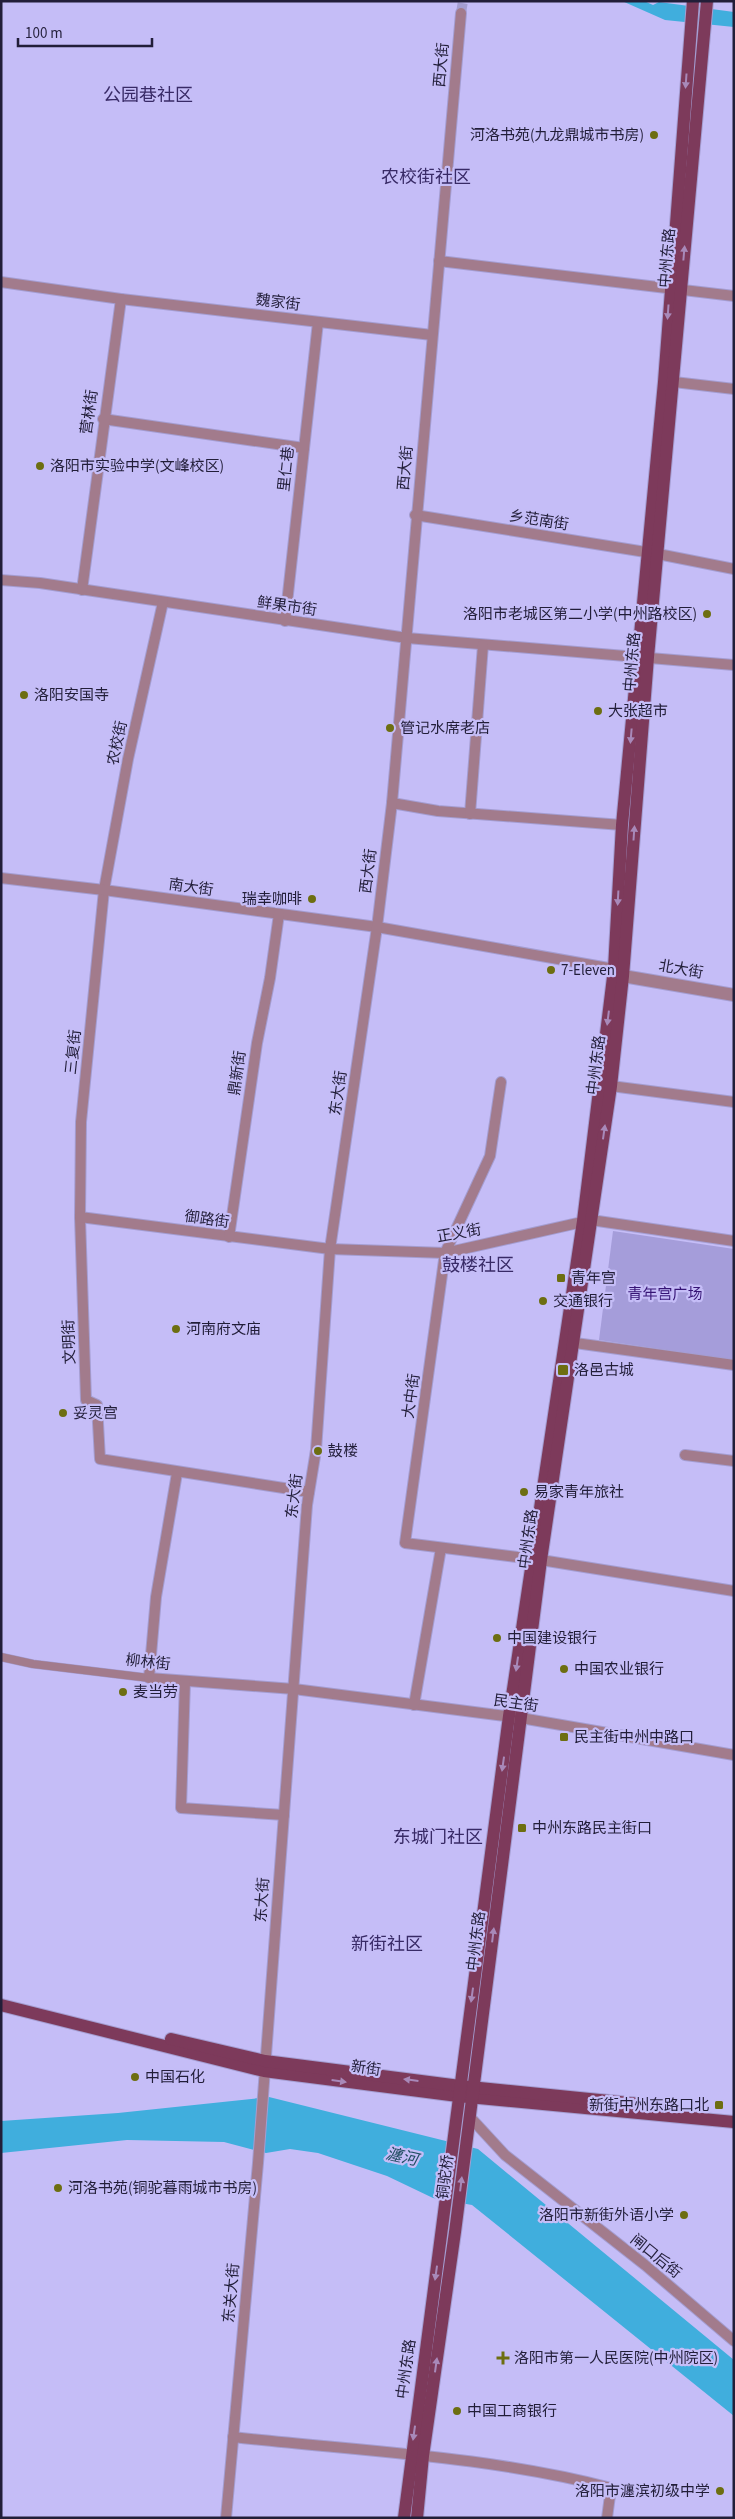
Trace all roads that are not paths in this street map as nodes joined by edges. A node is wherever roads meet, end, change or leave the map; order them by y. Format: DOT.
graph roads {
  1 [pos="693,1"];
  2 [pos="707,1"];
  3 [pos="462,13"];
  4 [pos="439,261"];
  5 [pos="1,282"];
  6 [pos="675,288"];
  7 [pos="734,296"];
  8 [pos="121,299"];
  9 [pos="318,322"];
  10 [pos="432,335"];
  11 [pos="674,382"];
  12 [pos="734,389"];
  13 [pos="103,419"];
  14 [pos="304,448"];
  15 [pos="416,515"];
  16 [pos="654,553"];
  17 [pos="734,570"];
  18 [pos="1,580"];
  19 [pos="82,590"];
  20 [pos="163,602"];
  21 [pos="285,621"];
  22 [pos="406,638"];
  23 [pos="483,645"];
  24 [pos="643,657"];
  25 [pos="734,665"];
  26 [pos="392,803"];
  27 [pos="470,814"];
  28 [pos="622,825"];
  29 [pos="1,878"];
  30 [pos="104,890"];
  31 [pos="279,914"];
  32 [pos="377,926"];
  33 [pos="620,971"];
  34 [pos="734,988"];
  35 [pos="734,995"];
  36 [pos="501,1082"];
  37 [pos="611,1086"];
  38 [pos="734,1102"];
  39 [pos="80,1217"];
  40 [pos="587,1220"];
  41 [pos="229,1238"];
  42 [pos="734,1241"];
  43 [pos="330,1249"];
  44 [pos="444,1257"];
  45 [pos="569,1343"];
  46 [pos="734,1365"];
  47 [pos="685,1455"];
  48 [pos="734,1461"];
  49 [pos="177,1472"];
  50 [pos="310,1492"];
  51 [pos="441,1548"];
  52 [pos="537,1560"];
  53 [pos="734,1591"];
  54 [pos="1,1657"];
  55 [pos="149,1678"];
  56 [pos="185,1681"];
  57 [pos="294,1689"];
  58 [pos="414,1705"];
  59 [pos="515,1717"];
  60 [pos="734,1755"];
  61 [pos="284,1815"];
  62 [pos="1,1998"];
  63 [pos="1,2005"];
  64 [pos="264,2066"];
  65 [pos="466,2092"];
  66 [pos="734,2114"];
  67 [pos="734,2122"];
  68 [pos="464,2123"];
  69 [pos="443,2224"];
  70 [pos="455,2232"];
  71 [pos="734,2341"];
  72 [pos="233,2437"];
  73 [pos="417,2456"];
  74 [pos="226,2518"];
  75 [pos="404,2518"];
  76 [pos="417,2518"];
  77 [pos="607,2518"];
  1 -- 6 [label="main road, 中州东路, one-way"];
  6 -- 2 [label="main road, 中州东路, one-way"];
  3 -- 4 [label="street, 西大街"];
  4 -- 6 [label="street"];
  4 -- 10 [label="street, 西大街"];
  5 -- 8 [label="street, 魏家街"];
  6 -- 7 [label="street"];
  6 -- 11 [label="main road, 中州东路"];
  6 -- 16 [label="main road, 中州东路, one-way"];
  8 -- 9 [label="street, 魏家街"];
  8 -- 13 [label="street, 营林街"];
  9 -- 10 [label="street, 魏家街"];
  9 -- 14 [label="street, 里仁巷"];
  10 -- 15 [label="street, 西大街"];
  11 -- 12 [label="street"];
  11 -- 16 [label="main road, 中州东路"];
  13 -- 14 [label="street"];
  13 -- 19 [label="street, 营林街"];
  14 -- 21 [label="street, 里仁巷"];
  15 -- 16 [label="street, 乡范南街"];
  15 -- 22 [label="street, 西大街"];
  16 -- 17 [label="street, 乡范南街"];
  16 -- 24 [label="main road, 中州东路"];
  18 -- 19 [label="street, 鲜果市街"];
  19 -- 20 [label="street, 鲜果市街"];
  20 -- 21 [label="street, 鲜果市街"];
  20 -- 30 [label="street, 农校街"];
  21 -- 22 [label="street, 鲜果市街"];
  22 -- 23 [label="street, 鲜果市街"];
  22 -- 26 [label="street, 西大街"];
  23 -- 24 [label="street, 鲜果市街"];
  23 -- 27 [label="street"];
  24 -- 25 [label="street, 鲜果市街"];
  24 -- 28 [label="main road, 中州东路, one-way"];
  33 -- 24 [label="main road, 中州东路, one-way"];
  26 -- 27 [label="street"];
  26 -- 32 [label="street, 西大街"];
  27 -- 28 [label="street"];
  28 -- 33 [label="main road, 中州东路, one-way"];
  29 -- 30 [label="street, 南大街"];
  30 -- 31 [label="street, 南大街"];
  30 -- 39 [label="street, 三复街"];
  31 -- 32 [label="street, 南大街"];
  31 -- 41 [label="street, 鼎新街"];
  32 -- 33 [label="street, 南大街"];
  32 -- 43 [label="street, 东大街"];
  33 -- 34 [label="street, 北大街"];
  33 -- 35 [label="street, 北大街"];
  33 -- 37 [label="main road, 中州东路"];
  33 -- 40 [label="main road, 中州东路, one-way"];
  36 -- 44 [label="street, 大中街"];
  37 -- 38 [label="street"];
  40 -- 37 [label="main road, 中州东路, one-way"];
  39 -- 41 [label="street, 御路街"];
  39 -- 49 [label="street, 文明街"];
  40 -- 42 [label="street"];
  40 -- 44 [label="street, 正义街"];
  40 -- 45 [label="main road, 中州东路"];
  41 -- 43 [label="street, 御路街"];
  43 -- 44 [label="street, 正义街"];
  43 -- 50 [label="street, 东大街"];
  44 -- 51 [label="street, 大中街"];
  45 -- 46 [label="street"];
  45 -- 52 [label="main road, 中州东路"];
  47 -- 48 [label="street"];
  49 -- 50 [label="street"];
  49 -- 55 [label="street"];
  50 -- 57 [label="street, 东大街"];
  51 -- 52 [label="street"];
  51 -- 58 [label="street"];
  52 -- 53 [label="street"];
  52 -- 59 [label="main road, 中州东路"];
  54 -- 55 [label="street, 柳林街"];
  55 -- 56 [label="street, 柳林街"];
  56 -- 57 [label="street, 柳林街"];
  56 -- 61 [label="street"];
  57 -- 58 [label="street, 民主街"];
  57 -- 61 [label="street, 东大街"];
  58 -- 59 [label="street, 民主街"];
  59 -- 60 [label="street, 民主街"];
  59 -- 65 [label="main road, 中州东路"];
  61 -- 64 [label="street, 东大街"];
  62 -- 64 [label="main road"];
  63 -- 64 [label="main road, 新街"];
  64 -- 65 [label="main road, 新街"];
  64 -- 72 [label="street, 东关大街"];
  65 -- 66 [label="main road, 新街"];
  65 -- 67 [label="main road, 新街"];
  65 -- 68 [label="main road, 中州东路"];
  68 -- 69 [label="main road, 铜驼桥"];
  70 -- 68 [label="main road, 铜驼桥, one-way"];
  68 -- 71 [label="street, 闸口后街"];
  69 -- 73 [label="main road, 中州东路, one-way"];
  73 -- 70 [label="main road, 中州东路, one-way"];
  72 -- 73 [label="street"];
  72 -- 74 [label="street, 东关大街"];
  73 -- 75 [label="main road, 中州东路"];
  73 -- 76 [label="main road, 中州东路"];
  73 -- 77 [label="street"];
}
